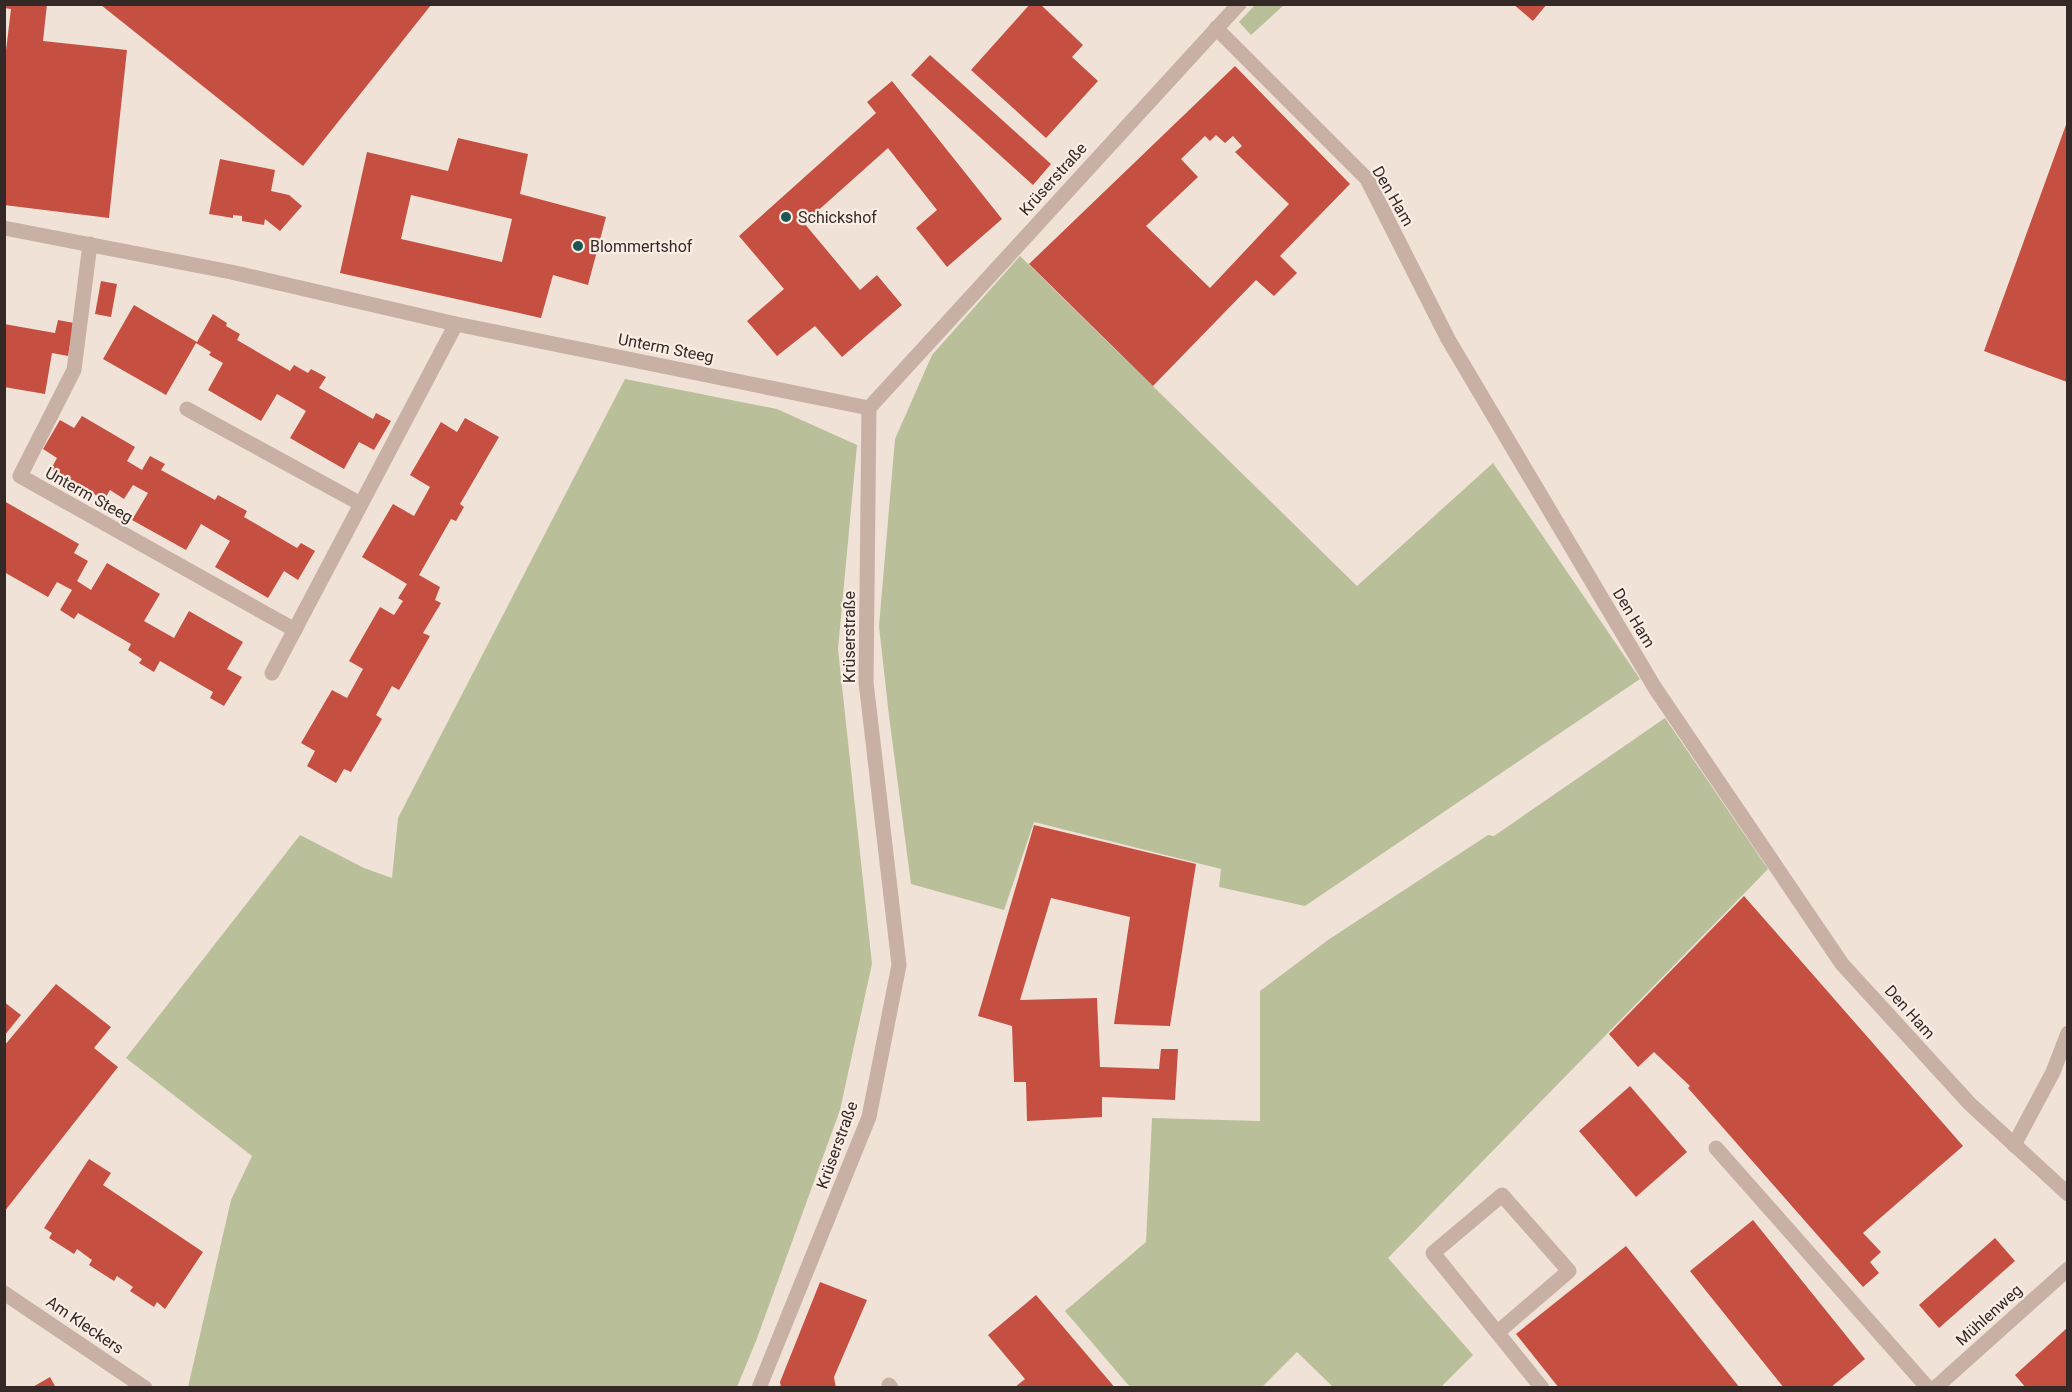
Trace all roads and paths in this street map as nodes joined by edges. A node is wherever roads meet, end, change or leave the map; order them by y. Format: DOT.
graph roads {
  1 [pos="1239,4"];
  2 [pos="1216,28"];
  3 [pos="4,228"];
  4 [pos="90,243"];
  5 [pos="456,324"];
  6 [pos="869,408"];
  7 [pos="187,409"];
  8 [pos="361,504"];
  9 [pos="295,630"];
  10 [pos="272,674"];
  11 [pos="2067,1033"];
  12 [pos="2014,1145"];
  13 [pos="1716,1148"];
  14 [pos="2067,1194"];
  15 [pos="2067,1269"];
  16 [pos="4,1293"];
  17 [pos="1498,1332"];
  18 [pos="145,1388"];
  19 [pos="759,1388"];
  20 [pos="1542,1388"];
  21 [pos="1928,1388"];
  22 [pos="1935,1388"];
  1 -- 2 [label="street, Krüserstraße"];
  2 -- 6 [label="street, Krüserstraße"];
  2 -- 12 [label="street, Den Ham"];
  3 -- 4 [label="street, Unterm Steeg"];
  4 -- 5 [label="street, Unterm Steeg"];
  4 -- 9 [label="street, Unterm Steeg"];
  5 -- 6 [label="street, Unterm Steeg"];
  5 -- 8 [label="street"];
  6 -- 19 [label="street, Krüserstraße"];
  7 -- 8 [label="street"];
  8 -- 9 [label="street"];
  9 -- 10 [label="street"];
  11 -- 12 [label="street"];
  12 -- 14 [label="street, Den Ham"];
  13 -- 21 [label="street"];
  15 -- 22 [label="street, Mühlenweg"];
  16 -- 18 [label="street, Am Kleckers"];
  17 -- 17 [label="street"];
  17 -- 20 [label="street"];
}
